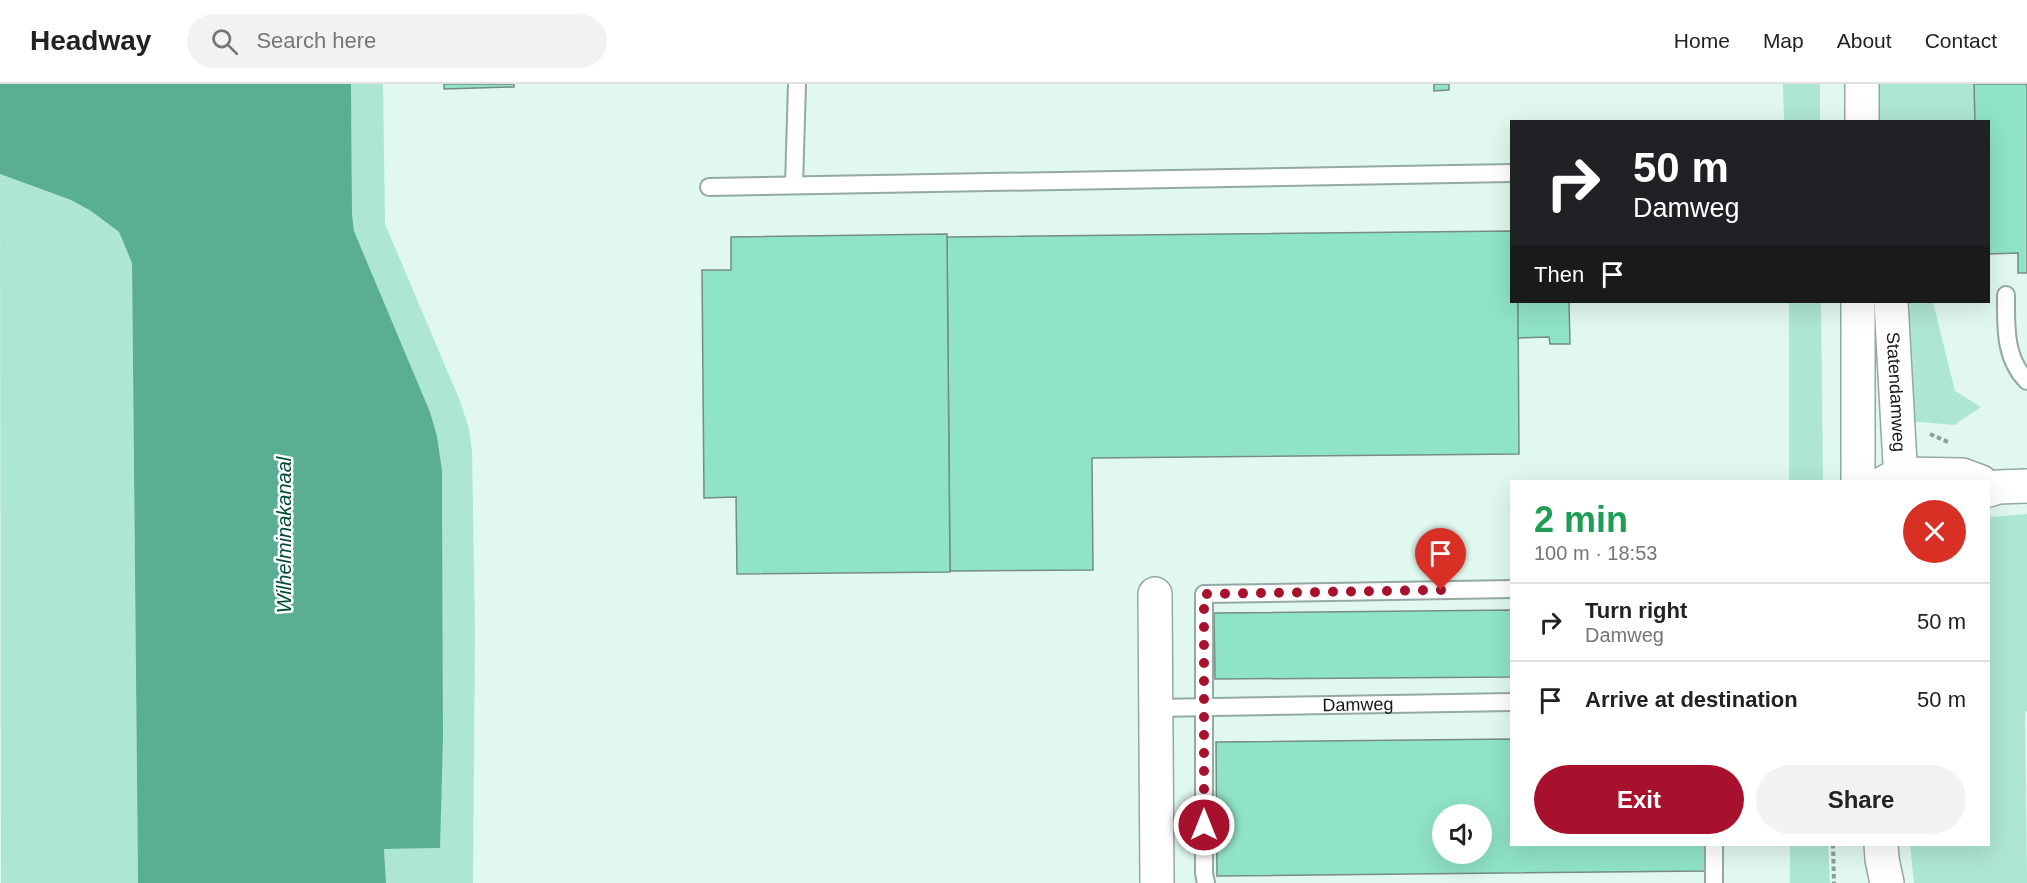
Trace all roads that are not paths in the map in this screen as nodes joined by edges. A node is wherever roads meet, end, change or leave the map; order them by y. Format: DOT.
graph roads {
  1 [pos="797,84"];
  2 [pos="1862,84"];
  3 [pos="1862,120"];
  4 [pos="1510,173"];
  5 [pos="794,185"];
  6 [pos="709,187"];
  7 [pos="2006,295"];
  8 [pos="1858,303"];
  9 [pos="1891,303"];
  10 [pos="2027,381"];
  11 [pos="1896,479"];
  12 [pos="1858,480"];
  13 [pos="1978,480"];
  14 [pos="1510,589"];
  15 [pos="1155,594"];
  16 [pos="1510,702"];
  17 [pos="1204,707"];
  18 [pos="1156,708"];
  19 [pos="1714,846"];
  20 [pos="1157,883"];
  21 [pos="1206,883"];
  22 [pos="1714,883"];
  1 -- 5 [label="lane"];
  2 -- 3 [label="main road"];
  4 -- 5 [label="lane"];
  5 -- 6 [label="lane"];
  7 -- 10 [label="lane"];
  8 -- 12 [label="main road, Statendamweg"];
  9 -- 11 [label="main road, Statendamweg"];
  11 -- 13 [label="main road"];
  14 -- 17 [label="lane"];
  15 -- 18 [label="main road"];
  16 -- 17 [label="lane, Damweg"];
  17 -- 18 [label="lane, Damweg"];
  17 -- 21 [label="lane"];
  18 -- 20 [label="main road"];
  19 -- 22 [label="lane"];
}
